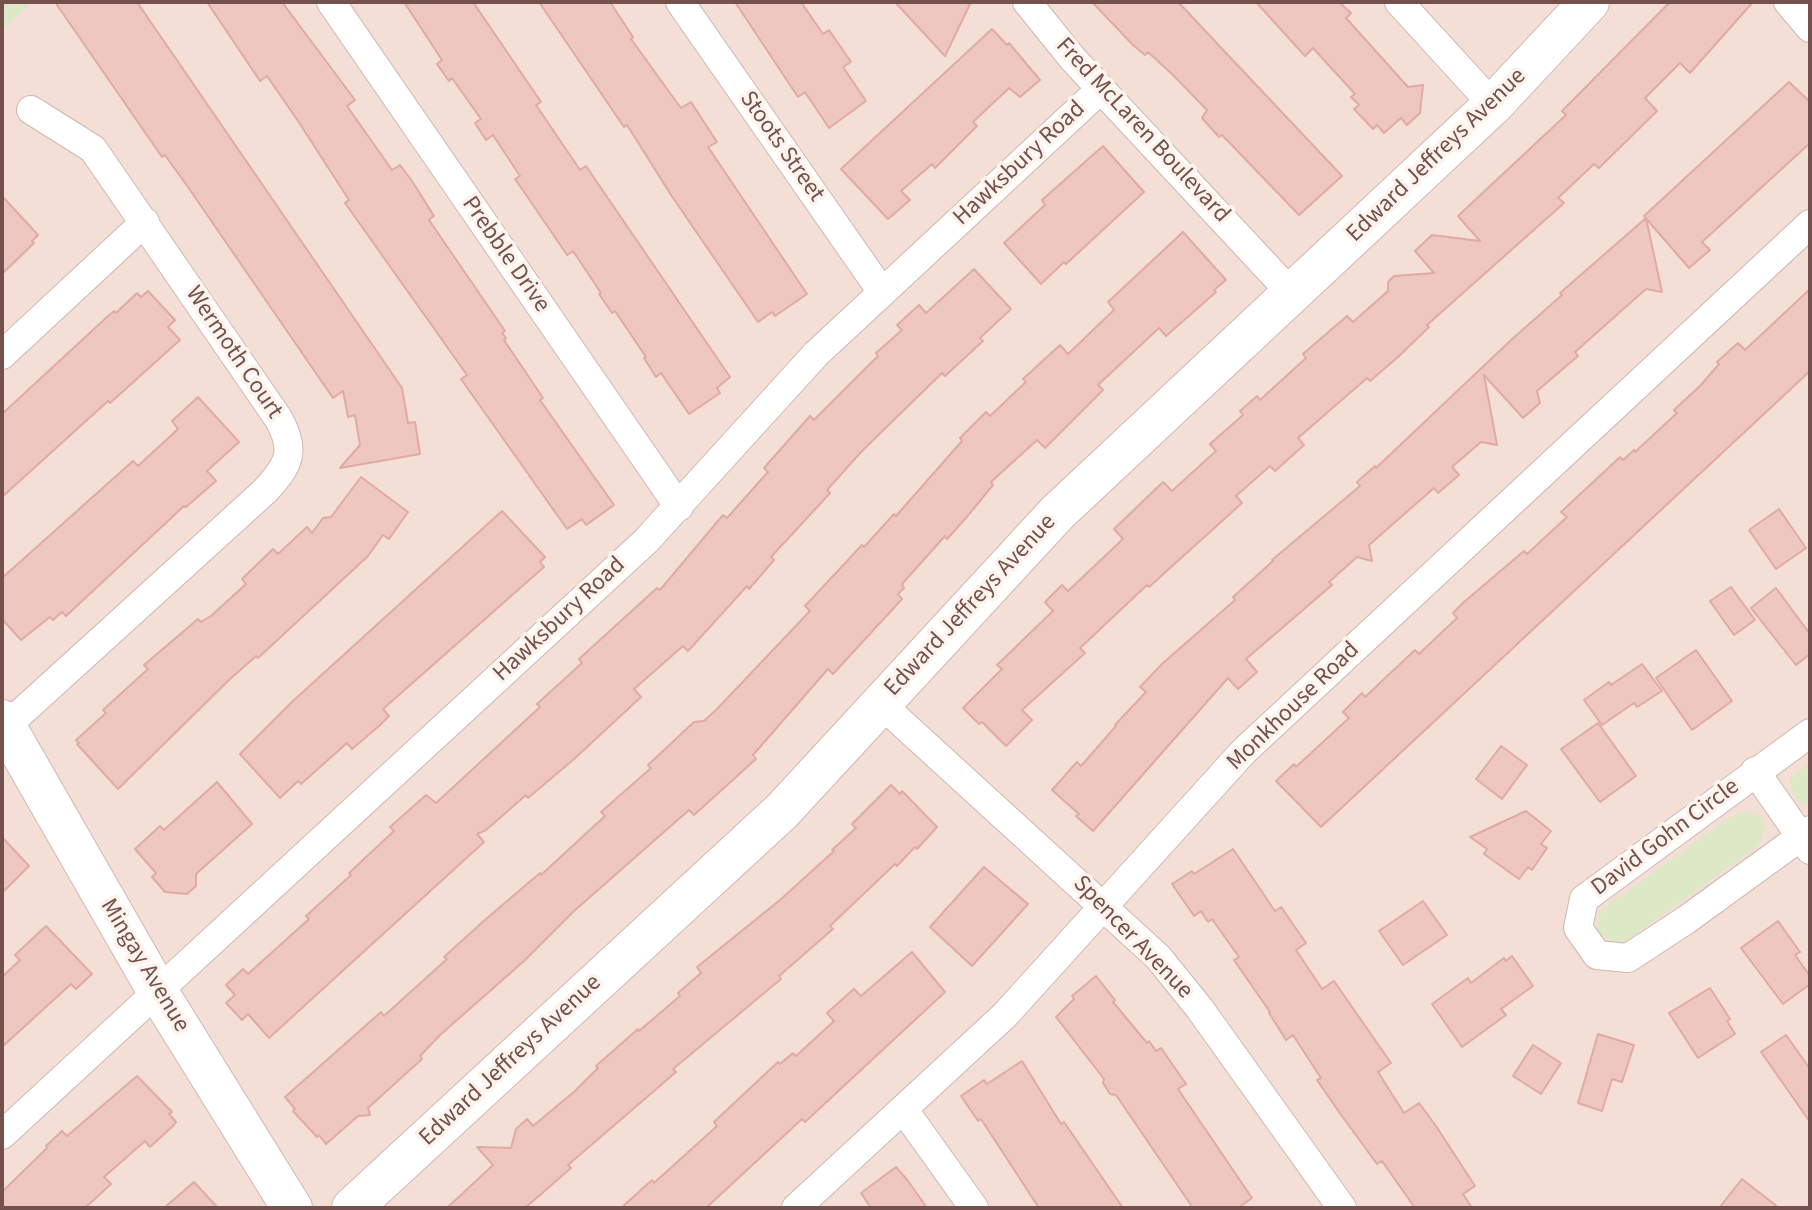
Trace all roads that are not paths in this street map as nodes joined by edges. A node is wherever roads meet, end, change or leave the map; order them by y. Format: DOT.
graph roads {
  1 [pos="331,2"];
  2 [pos="680,2"];
  3 [pos="1027,2"];
  4 [pos="1399,2"];
  5 [pos="1589,2"];
  6 [pos="1788,2"];
  7 [pos="1810,28"];
  8 [pos="1101,89"];
  9 [pos="1493,105"];
  10 [pos="31,110"];
  11 [pos="145,222"];
  12 [pos="1810,224"];
  13 [pos="882,292"];
  14 [pos="1292,294"];
  15 [pos="2,355"];
  16 [pos="679,507"];
  17 [pos="881,704"];
  18 [pos="3,725"];
  19 [pos="1810,733"];
  20 [pos="1755,771"];
  21 [pos="1807,839"];
  22 [pos="1104,905"];
  23 [pos="158,992"];
  24 [pos="904,1110"];
  25 [pos="2,1135"];
  26 [pos="292,1208"];
  27 [pos="352,1208"];
  28 [pos="796,1208"];
  29 [pos="974,1208"];
  30 [pos="1342,1208"];
  1 -- 16 [label="street, Prebble Drive"];
  2 -- 13 [label="street, Stoots Street"];
  3 -- 8 [label="street, Fred McLaren Boulevard"];
  4 -- 9 [label="street"];
  5 -- 9 [label="street, Edward Jeffreys Avenue"];
  6 -- 7 [label="street"];
  8 -- 13 [label="street, Hawksbury Road"];
  8 -- 14 [label="street, Fred McLaren Boulevard"];
  9 -- 14 [label="street, Edward Jeffreys Avenue"];
  10 -- 11 [label="street, Wermoth Court"];
  11 -- 15 [label="street"];
  11 -- 18 [label="street, Wermoth Court"];
  12 -- 22 [label="street, Monkhouse Road"];
  13 -- 16 [label="street, Hawksbury Road"];
  14 -- 17 [label="street, Edward Jeffreys Avenue"];
  16 -- 23 [label="street, Hawksbury Road"];
  17 -- 22 [label="street, Spencer Avenue"];
  17 -- 27 [label="street, Edward Jeffreys Avenue"];
  18 -- 23 [label="street, Mingay Avenue"];
  19 -- 20 [label="street, David Gohn Circle"];
  20 -- 21 [label="street"];
  20 -- 21 [label="street, David Gohn Circle"];
  22 -- 24 [label="street, Monkhouse Road"];
  22 -- 30 [label="street, Spencer Avenue"];
  23 -- 25 [label="street, Hawksbury Road"];
  23 -- 26 [label="street, Mingay Avenue"];
  24 -- 28 [label="street, Monkhouse Road"];
  24 -- 29 [label="street"];
}
